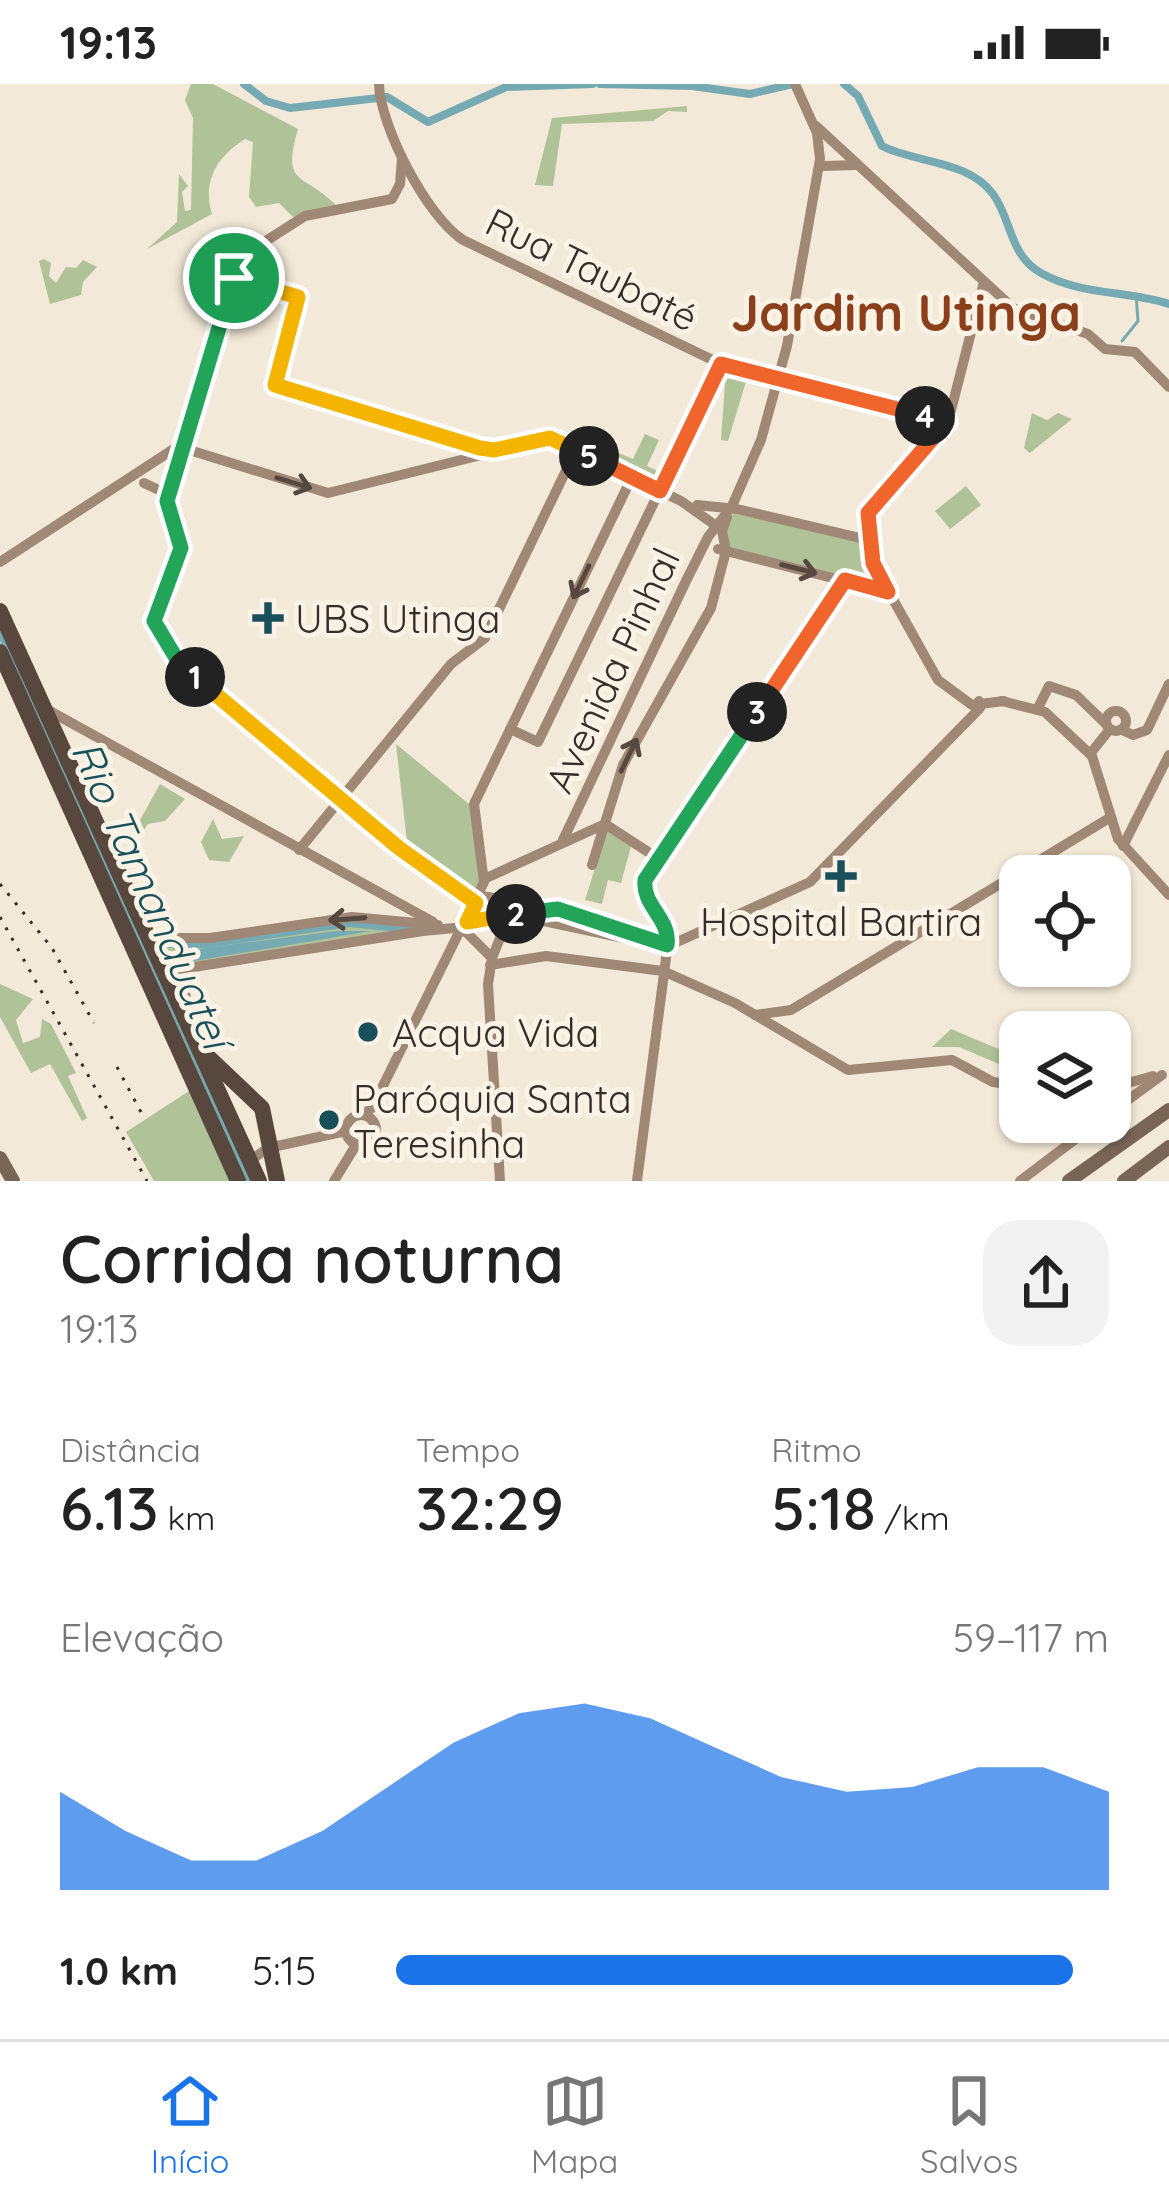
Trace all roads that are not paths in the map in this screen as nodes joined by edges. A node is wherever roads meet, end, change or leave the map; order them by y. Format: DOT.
graph roads {
  1 [pos="796,87"];
  2 [pos="380,92"];
  3 [pos="820,136"];
  4 [pos="404,162"];
  5 [pos="831,164"];
  6 [pos="234,278"];
  7 [pos="983,282"];
  8 [pos="721,364"];
  9 [pos="780,382"];
  10 [pos="1169,387"];
  11 [pos="947,422"];
  12 [pos="486,449"];
  13 [pos="179,450"];
  14 [pos="576,450"];
  15 [pos="632,477"];
  16 [pos="142,478"];
  17 [pos="165,487"];
  18 [pos="660,491"];
  19 [pos="733,509"];
  20 [pos="716,532"];
  21 [pos="869,540"];
  22 [pos="0,566"];
  23 [pos="845,580"];
  24 [pos="884,588"];
  25 [pos="0,610"];
  26 [pos="0,652"];
  27 [pos="1168,691"];
  28 [pos="980,704"];
  29 [pos="1037,708"];
  30 [pos="47,712"];
  31 [pos="510,728"];
  32 [pos="1113,728"];
  33 [pos="1090,754"];
  34 [pos="1169,754"];
  35 [pos="341,798"];
  36 [pos="1112,818"];
  37 [pos="604,824"];
  38 [pos="572,834"];
  39 [pos="1123,846"];
  40 [pos="300,848"];
  41 [pos="659,859"];
  42 [pos="592,865"];
  43 [pos="484,878"];
  44 [pos="1169,895"];
  45 [pos="474,897"];
  46 [pos="515,901"];
  47 [pos="560,914"];
  48 [pos="511,919"];
  49 [pos="422,924"];
  50 [pos="466,926"];
  51 [pos="141,941"];
  52 [pos="668,946"];
  53 [pos="491,962"];
  54 [pos="663,970"];
  55 [pos="160,972"];
  56 [pos="436,984"];
  57 [pos="422,990"];
  58 [pos="437,999"];
  59 [pos="754,1015"];
  60 [pos="191,1048"];
  61 [pos="1166,1074"];
  62 [pos="1147,1081"];
  63 [pos="999,1083"];
  64 [pos="1131,1084"];
  65 [pos="1131,1095"];
  66 [pos="1169,1110"];
  67 [pos="368,1114"];
  68 [pos="351,1142"];
  69 [pos="1070,1143"];
  70 [pos="1169,1147"];
  71 [pos="0,1158"];
  72 [pos="251,1162"];
  73 [pos="13,1181"];
  74 [pos="260,1181"];
  75 [pos="334,1181"];
  76 [pos="500,1181"];
  77 [pos="637,1181"];
  78 [pos="1020,1181"];
  79 [pos="1070,1181"];
  80 [pos="1124,1181"];
  1 -- 3 [label="main road"];
  2 -- 4 [label="main road, Rua Taubaté"];
  3 -- 5 [label="main road"];
  3 -- 5 [label="main road"];
  4 -- 6 [label="main road"];
  4 -- 8 [label="main road, Rua Taubaté"];
  5 -- 7 [label="main road"];
  5 -- 9 [label="main road"];
  6 -- 12 [label="main road"];
  6 -- 13 [label="main road"];
  7 -- 10 [label="main road"];
  7 -- 11 [label="main road"];
  8 -- 9 [label="main road, Rua Taubaté"];
  8 -- 18 [label="main road"];
  9 -- 11 [label="main road, Rua Taubaté"];
  9 -- 19 [label="main road"];
  11 -- 21 [label="main road"];
  13 -- 12 [label="main road, one-way"];
  12 -- 14 [label="main road"];
  13 -- 16 [label="main road"];
  13 -- 17 [label="main road"];
  14 -- 15 [label="main road"];
  14 -- 35 [label="main road"];
  15 -- 18 [label="main road"];
  15 -- 31 [label="main road, one-way"];
  16 -- 17 [label="main road"];
  16 -- 22 [label="main road"];
  17 -- 35 [label="main road"];
  18 -- 20 [label="main road"];
  18 -- 31 [label="main road"];
  19 -- 20 [label="main road"];
  19 -- 21 [label="main road"];
  20 -- 23 [label="main road, one-way"];
  37 -- 20 [label="main road, one-way"];
  20 -- 38 [label="main road, Avenida Pinhal"];
  21 -- 24 [label="main road"];
  23 -- 24 [label="main road"];
  23 -- 41 [label="main road"];
  24 -- 28 [label="main road"];
  25 -- 30 [label="highway"];
  26 -- 51 [label="highway"];
  27 -- 32 [label="main road"];
  28 -- 29 [label="main road"];
  28 -- 52 [label="main road"];
  29 -- 32 [label="main road"];
  29 -- 33 [label="main road"];
  30 -- 40 [label="main road"];
  30 -- 51 [label="highway"];
  31 -- 43 [label="main road"];
  32 -- 33 [label="main road"];
  33 -- 36 [label="main road"];
  34 -- 39 [label="main road"];
  35 -- 40 [label="main road"];
  35 -- 45 [label="main road"];
  36 -- 39 [label="main road"];
  36 -- 59 [label="main road"];
  37 -- 38 [label="main road"];
  37 -- 41 [label="main road"];
  37 -- 42 [label="main road"];
  38 -- 43 [label="main road, Avenida Pinhal"];
  39 -- 44 [label="main road"];
  40 -- 49 [label="main road"];
  41 -- 52 [label="main road"];
  43 -- 45 [label="main road"];
  45 -- 46 [label="main road"];
  45 -- 50 [label="main road"];
  46 -- 47 [label="main road"];
  46 -- 48 [label="main road"];
  47 -- 48 [label="main road"];
  47 -- 52 [label="main road"];
  48 -- 50 [label="main road"];
  48 -- 53 [label="main road"];
  49 -- 50 [label="main road"];
  49 -- 51 [label="main road, one-way"];
  49 -- 55 [label="main road"];
  50 -- 53 [label="main road"];
  50 -- 56 [label="main road"];
  51 -- 55 [label="highway"];
  52 -- 54 [label="main road"];
  53 -- 54 [label="main road"];
  53 -- 76 [label="main road"];
  54 -- 59 [label="main road"];
  54 -- 77 [label="main road"];
  55 -- 60 [label="highway"];
  56 -- 57 [label="main road"];
  56 -- 58 [label="main road"];
  56 -- 67 [label="main road"];
  59 -- 63 [label="main road"];
  60 -- 72 [label="highway"];
  60 -- 72 [label="highway"];
  60 -- 74 [label="highway"];
  61 -- 62 [label="main road"];
  62 -- 64 [label="main road"];
  62 -- 65 [label="main road"];
  66 -- 79 [label="main road"];
  67 -- 68 [label="main road"];
  67 -- 68 [label="main road"];
  68 -- 72 [label="main road"];
  68 -- 75 [label="main road"];
  69 -- 78 [label="main road"];
  70 -- 80 [label="main road"];
  71 -- 73 [label="main road"];
}
